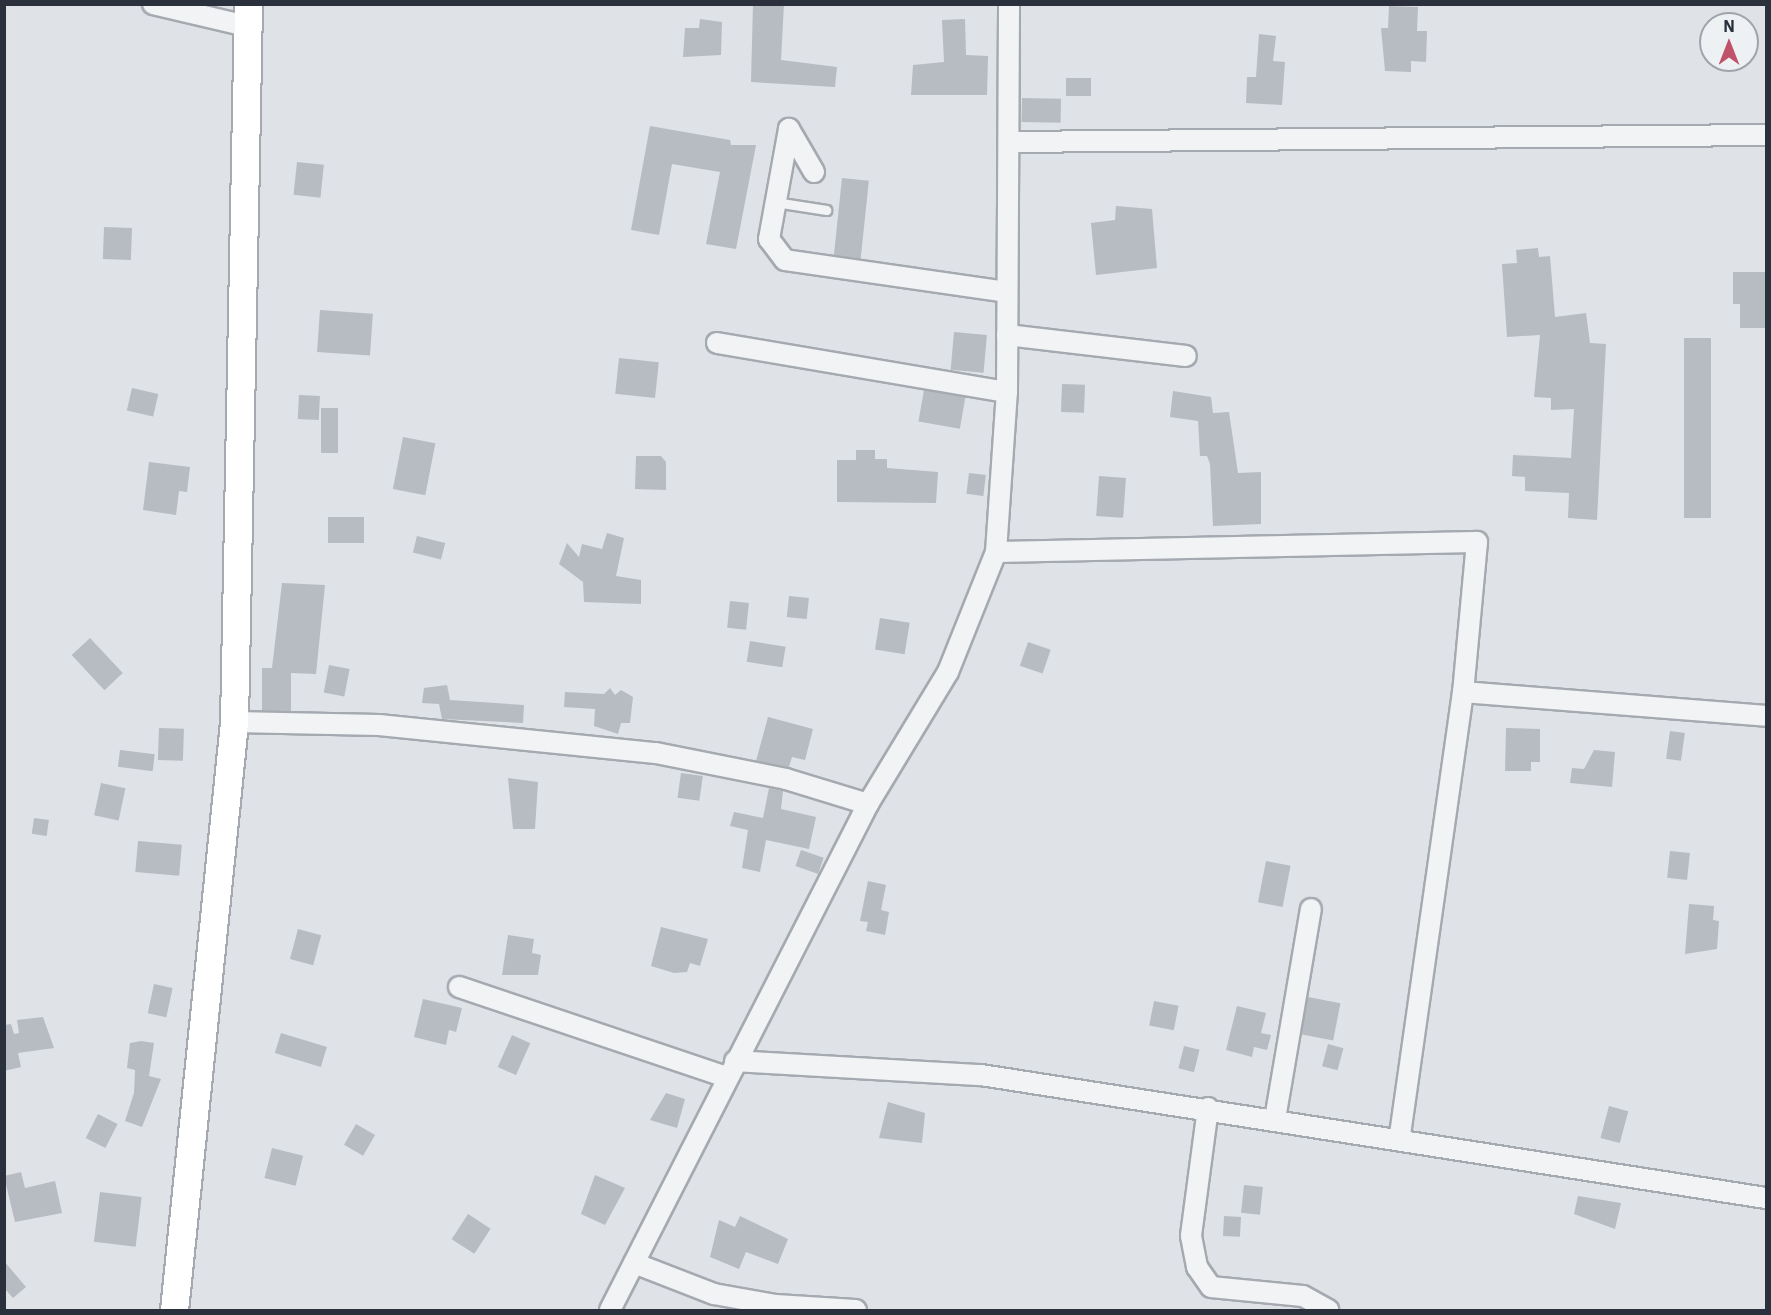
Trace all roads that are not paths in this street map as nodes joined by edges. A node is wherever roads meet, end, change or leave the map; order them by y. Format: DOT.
graph roads {
  1 [pos="153,4"];
  2 [pos="1009,4"];
  3 [pos="247,15"];
  4 [pos="1767,135"];
  5 [pos="1010,142"];
  6 [pos="814,172"];
  7 [pos="775,201"];
  8 [pos="826,210"];
  9 [pos="1007,292"];
  10 [pos="1007,335"];
  11 [pos="717,343"];
  12 [pos="1186,356"];
  13 [pos="1007,392"];
  14 [pos="996,552"];
  15 [pos="1463,692"];
  16 [pos="1767,716"];
  17 [pos="234,722"];
  18 [pos="868,804"];
  19 [pos="1311,909"];
  20 [pos="459,987"];
  21 [pos="731,1069"];
  22 [pos="1208,1108"];
  23 [pos="1275,1119"];
  24 [pos="1399,1139"];
  25 [pos="1767,1198"];
  26 [pos="634,1263"];
  27 [pos="174,1311"];
  28 [pos="610,1311"];
  29 [pos="856,1311"];
  30 [pos="1328,1311"];
  1 -- 3 [label="street"];
  2 -- 5 [label="street"];
  3 -- 17 [label="street"];
  4 -- 5 [label="street"];
  5 -- 9 [label="street"];
  6 -- 7 [label="street"];
  7 -- 8 [label="lane"];
  7 -- 9 [label="street"];
  9 -- 10 [label="street"];
  10 -- 12 [label="street"];
  10 -- 13 [label="street"];
  11 -- 13 [label="street"];
  13 -- 14 [label="street"];
  14 -- 15 [label="street"];
  14 -- 18 [label="street"];
  15 -- 16 [label="street"];
  15 -- 24 [label="street"];
  17 -- 18 [label="street"];
  17 -- 27 [label="street"];
  18 -- 21 [label="street"];
  19 -- 23 [label="street"];
  20 -- 21 [label="street"];
  21 -- 22 [label="street"];
  21 -- 26 [label="street"];
  22 -- 23 [label="street"];
  22 -- 30 [label="street"];
  23 -- 24 [label="street"];
  24 -- 25 [label="street"];
  26 -- 28 [label="street"];
  26 -- 29 [label="street"];
}
